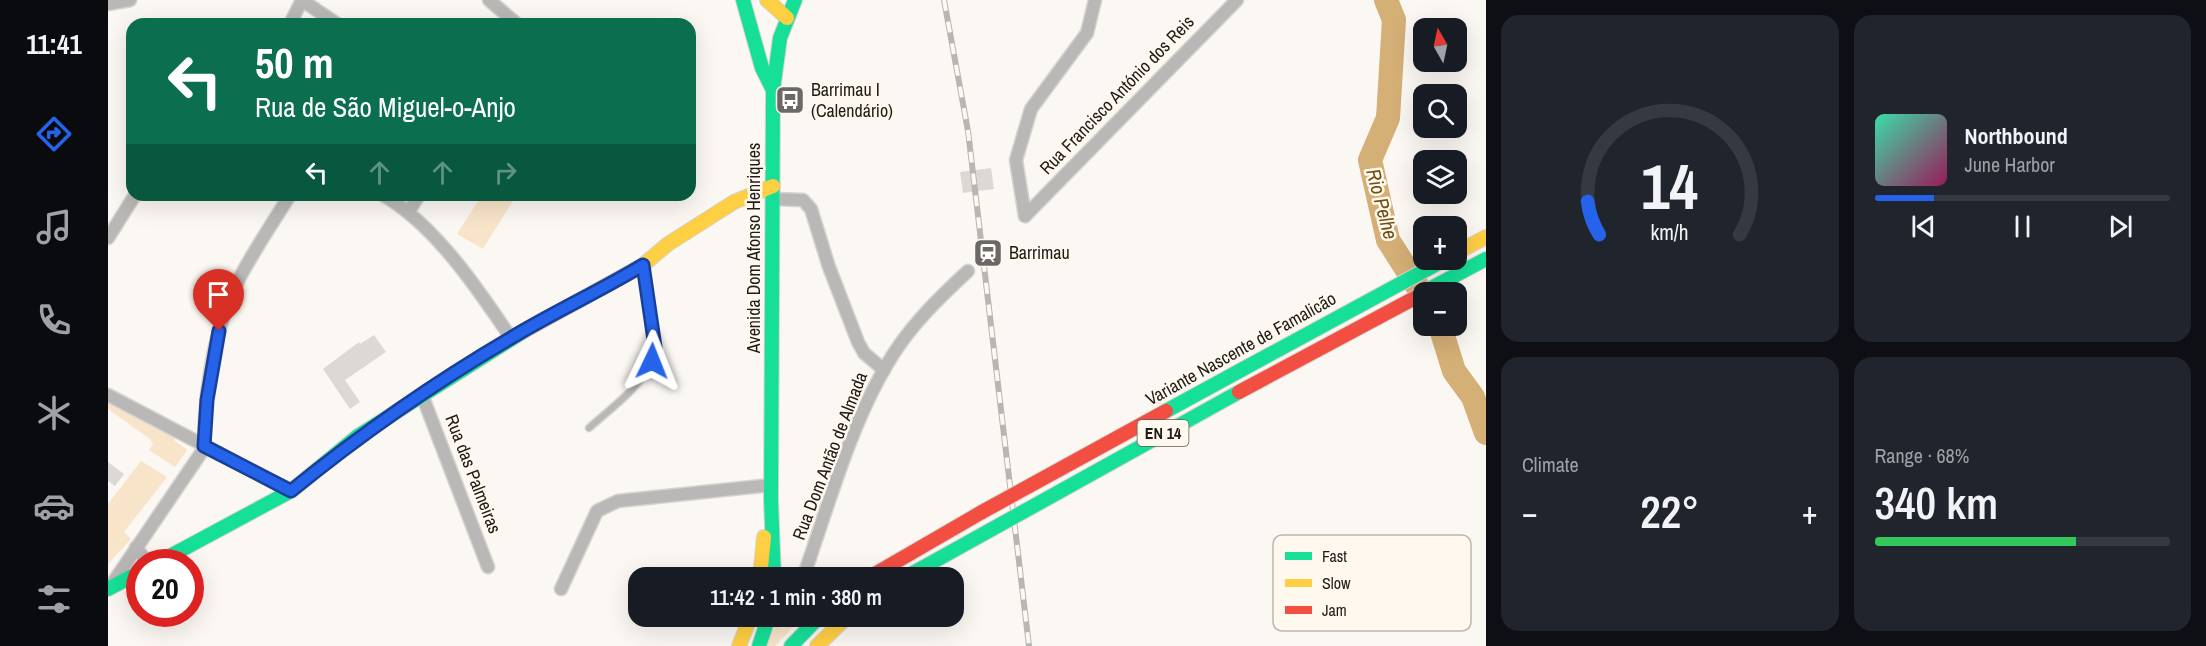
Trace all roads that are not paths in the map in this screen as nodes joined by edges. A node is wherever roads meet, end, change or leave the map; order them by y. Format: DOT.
graph roads {
  1 [pos="130,0"];
  2 [pos="302,0"];
  3 [pos="489,0"];
  4 [pos="743,0"];
  5 [pos="767,0"];
  6 [pos="795,0"];
  7 [pos="1095,0"];
  8 [pos="1237,0"];
  9 [pos="108,4"];
  10 [pos="293,18"];
  11 [pos="328,18"];
  12 [pos="510,18"];
  13 [pos="787,18"];
  14 [pos="748,19"];
  15 [pos="780,38"];
  16 [pos="773,90"];
  17 [pos="773,192"];
  18 [pos="131,201"];
  19 [pos="286,201"];
  20 [pos="393,201"];
  21 [pos="415,201"];
  22 [pos="409,211"];
  23 [pos="1486,237"];
  24 [pos="108,238"];
  25 [pos="1467,247"];
  26 [pos="1486,259"];
  27 [pos="643,265"];
  28 [pos="968,270"];
  29 [pos="1426,270"];
  30 [pos="1444,282"];
  31 [pos="1413,299"];
  32 [pos="511,338"];
  33 [pos="884,370"];
  34 [pos="108,395"];
  35 [pos="422,395"];
  36 [pos="589,428"];
  37 [pos="204,446"];
  38 [pos="263,478"];
  39 [pos="771,485"];
  40 [pos="291,491"];
  41 [pos="771,500"];
  42 [pos="262,508"];
  43 [pos="136,547"];
  44 [pos="183,549"];
  45 [pos="488,567"];
  46 [pos="762,567"];
  47 [pos="774,567"];
  48 [pos="807,567"];
  49 [pos="885,567"];
  50 [pos="923,567"];
  51 [pos="126,580"];
  52 [pos="109,589"];
  53 [pos="561,589"];
  54 [pos="747,627"];
  55 [pos="765,627"];
  56 [pos="809,627"];
  57 [pos="837,627"];
  58 [pos="739,646"];
  59 [pos="759,646"];
  60 [pos="791,646"];
  61 [pos="818,646"];
  1 -- 9 [label="street"];
  2 -- 10 [label="street"];
  2 -- 11 [label="street"];
  3 -- 12 [label="street"];
  4 -- 14 [label="main road"];
  5 -- 13 [label="main road"];
  6 -- 13 [label="main road, Avenida Dom Afonso Henriques"];
  7 -- 8 [label="street, Rua Francisco António dos Reis"];
  13 -- 15 [label="main road, Avenida Dom Afonso Henriques"];
  14 -- 15 [label="main road"];
  14 -- 16 [label="main road"];
  15 -- 16 [label="main road, Avenida Dom Afonso Henriques"];
  16 -- 17 [label="main road, Avenida Dom Afonso Henriques"];
  17 -- 27 [label="main road"];
  17 -- 33 [label="street"];
  17 -- 39 [label="main road, Avenida Dom Afonso Henriques"];
  18 -- 24 [label="street"];
  19 -- 37 [label="street"];
  20 -- 22 [label="street"];
  21 -- 22 [label="street"];
  22 -- 32 [label="street"];
  23 -- 25 [label="main road"];
  26 -- 30 [label="main road, Variante Nascente de Famalicão / EN 14"];
  27 -- 32 [label="main road"];
  27 -- 36 [label="lane"];
  28 -- 33 [label="street, Rua Dom Antão de Almada"];
  29 -- 49 [label="main road, Variante Nascente de Famalicão / EN 14, bridge"];
  31 -- 50 [label="main road, Variante Nascente de Famalicão / EN 14, bridge"];
  32 -- 35 [label="main road"];
  33 -- 48 [label="street, Rua Dom Antão de Almada"];
  34 -- 37 [label="street"];
  35 -- 40 [label="main road"];
  35 -- 45 [label="street, Rua das Palmeiras"];
  37 -- 38 [label="street"];
  37 -- 43 [label="street"];
  38 -- 40 [label="street"];
  38 -- 42 [label="street"];
  39 -- 41 [label="main road, Avenida Dom Afonso Henriques"];
  39 -- 53 [label="street"];
  40 -- 42 [label="main road"];
  41 -- 46 [label="main road, Avenida Dom Afonso Henriques"];
  41 -- 47 [label="main road, Avenida Dom Afonso Henriques"];
  42 -- 44 [label="main road"];
  43 -- 52 [label="street"];
  51 -- 52 [label="main road"];
  54 -- 58 [label="main road"];
  55 -- 59 [label="main road"];
  56 -- 60 [label="main road"];
  57 -- 61 [label="main road"];
}
